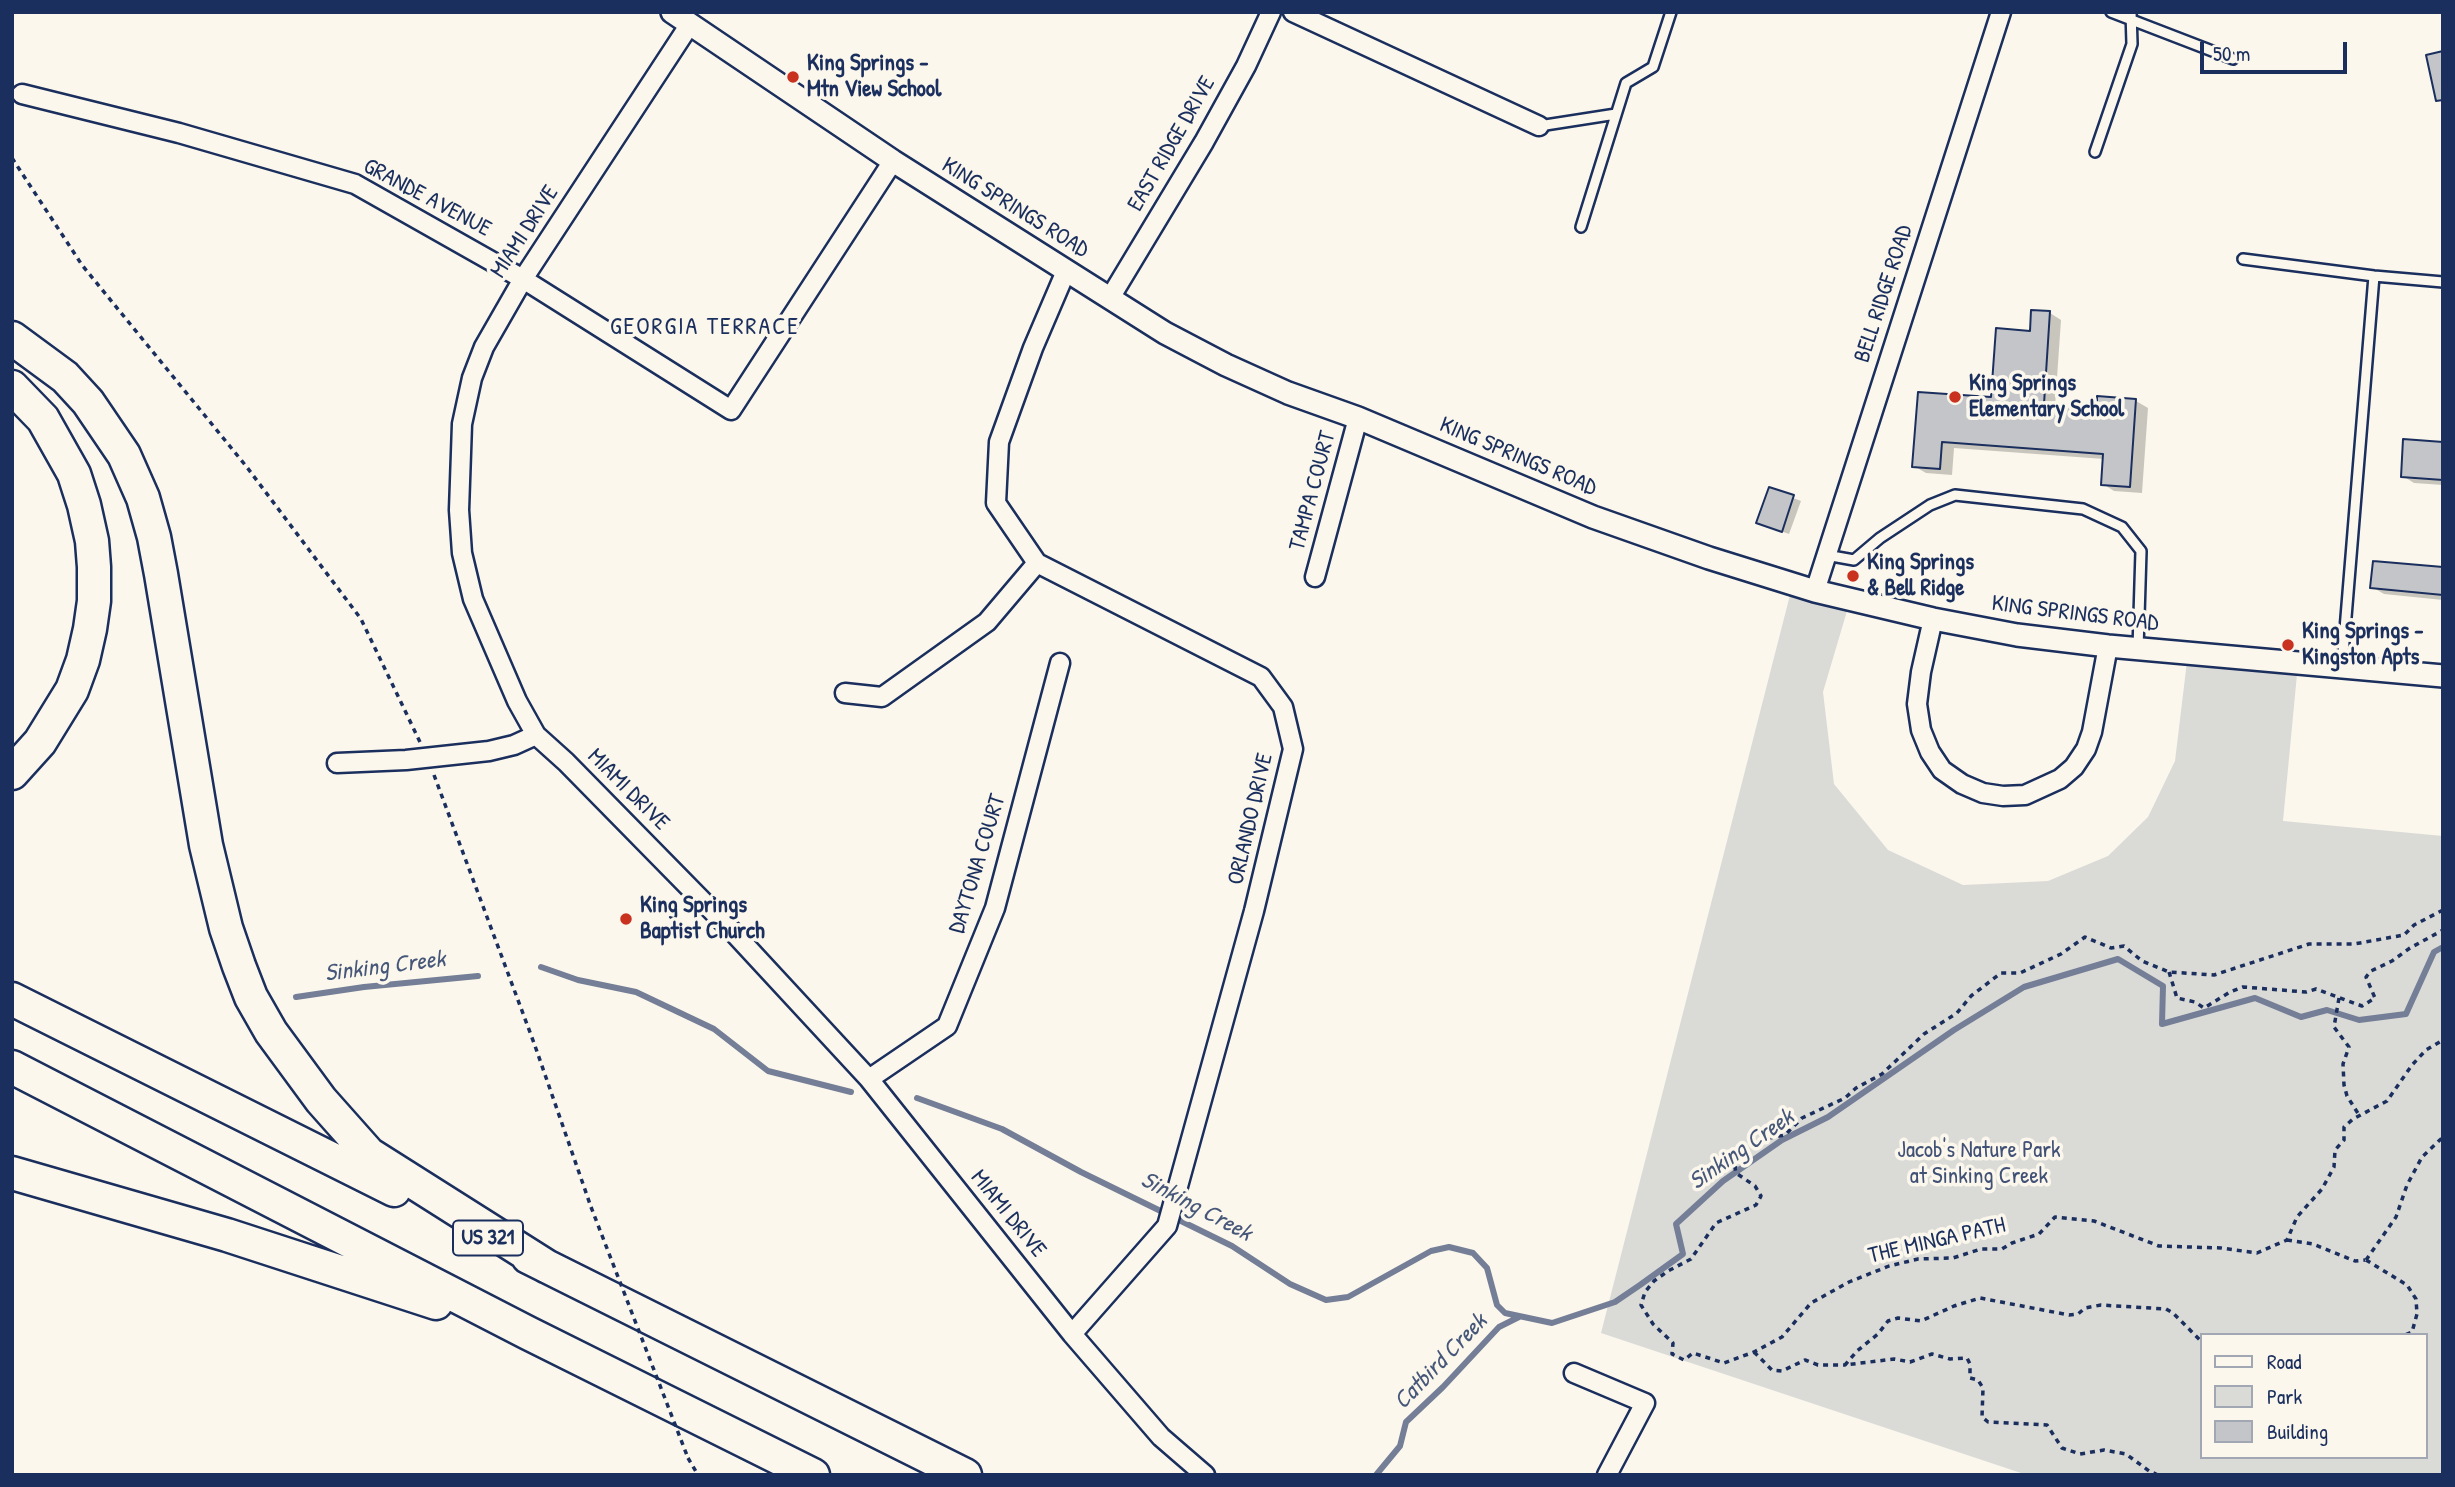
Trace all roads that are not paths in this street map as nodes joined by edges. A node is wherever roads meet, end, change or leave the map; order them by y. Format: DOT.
graph roads {
  1 [pos="1271,12"];
  2 [pos="1293,12"];
  3 [pos="1671,12"];
  4 [pos="2001,12"];
  5 [pos="2110,12"];
  6 [pos="2131,16"];
  7 [pos="681,18"];
  8 [pos="2233,58"];
  9 [pos="22,94"];
  10 [pos="1616,114"];
  11 [pos="1539,126"];
  12 [pos="2095,152"];
  13 [pos="893,161"];
  14 [pos="1581,227"];
  15 [pos="2243,259"];
  16 [pos="1066,271"];
  17 [pos="2374,276"];
  18 [pos="523,279"];
  19 [pos="2443,282"];
  20 [pos="1110,298"];
  21 [pos="12,338"];
  22 [pos="12,387"];
  23 [pos="1358,418"];
  24 [pos="1826,555"];
  25 [pos="1037,563"];
  26 [pos="1315,577"];
  27 [pos="1815,591"];
  28 [pos="1933,619"];
  29 [pos="2108,646"];
  30 [pos="2138,649"];
  31 [pos="1060,663"];
  32 [pos="2342,668"];
  33 [pos="2443,676"];
  34 [pos="845,693"];
  35 [pos="536,735"];
  36 [pos="337,764"];
  37 [pos="12,773"];
  38 [pos="12,999"];
  39 [pos="12,1067"];
  40 [pos="869,1079"];
  41 [pos="12,1172"];
  42 [pos="546,1266"];
  43 [pos="528,1333"];
  44 [pos="1072,1334"];
  45 [pos="1574,1373"];
  46 [pos="813,1475"];
  47 [pos="965,1475"];
  48 [pos="1205,1475"];
  49 [pos="1606,1475"];
  1 -- 20 [label="street, EAST RIDGE DRIVE"];
  2 -- 11 [label="street"];
  3 -- 10 [label="lane"];
  4 -- 24 [label="street, BELL RIDGE ROAD"];
  5 -- 6 [label="lane"];
  6 -- 8 [label="lane"];
  6 -- 12 [label="lane"];
  7 -- 13 [label="street, KING SPRINGS ROAD"];
  7 -- 18 [label="street, MIAMI DRIVE"];
  9 -- 18 [label="street, GRANDE AVENUE"];
  10 -- 11 [label="lane"];
  10 -- 14 [label="lane"];
  13 -- 16 [label="street, KING SPRINGS ROAD"];
  13 -- 18 [label="street, GRANDE AVENUE"];
  15 -- 17 [label="lane"];
  16 -- 20 [label="street, KING SPRINGS ROAD"];
  16 -- 25 [label="street, ORLANDO DRIVE"];
  17 -- 19 [label="lane"];
  17 -- 32 [label="lane"];
  18 -- 35 [label="street, MIAMI DRIVE"];
  20 -- 23 [label="street, KING SPRINGS ROAD"];
  21 -- 42 [label="highway"];
  22 -- 37 [label="highway"];
  23 -- 26 [label="street, TAMPA COURT"];
  23 -- 27 [label="street, KING SPRINGS ROAD"];
  24 -- 27 [label="street, BELL RIDGE ROAD"];
  24 -- 30 [label="lane"];
  25 -- 34 [label="street"];
  25 -- 44 [label="street, ORLANDO DRIVE"];
  27 -- 28 [label="street, KING SPRINGS ROAD"];
  28 -- 29 [label="street, KING SPRINGS ROAD"];
  28 -- 29 [label="street"];
  29 -- 30 [label="street, KING SPRINGS ROAD"];
  30 -- 32 [label="street, KING SPRINGS ROAD"];
  31 -- 40 [label="street, DAYTONA COURT"];
  32 -- 33 [label="street, KING SPRINGS ROAD"];
  35 -- 36 [label="street"];
  35 -- 40 [label="street, MIAMI DRIVE"];
  38 -- 42 [label="highway, US 321"];
  39 -- 43 [label="highway"];
  40 -- 44 [label="street, MIAMI DRIVE"];
  41 -- 43 [label="highway"];
  42 -- 47 [label="highway, US 321"];
  43 -- 46 [label="highway"];
  44 -- 48 [label="street, MIAMI DRIVE"];
  45 -- 49 [label="street"];
}
